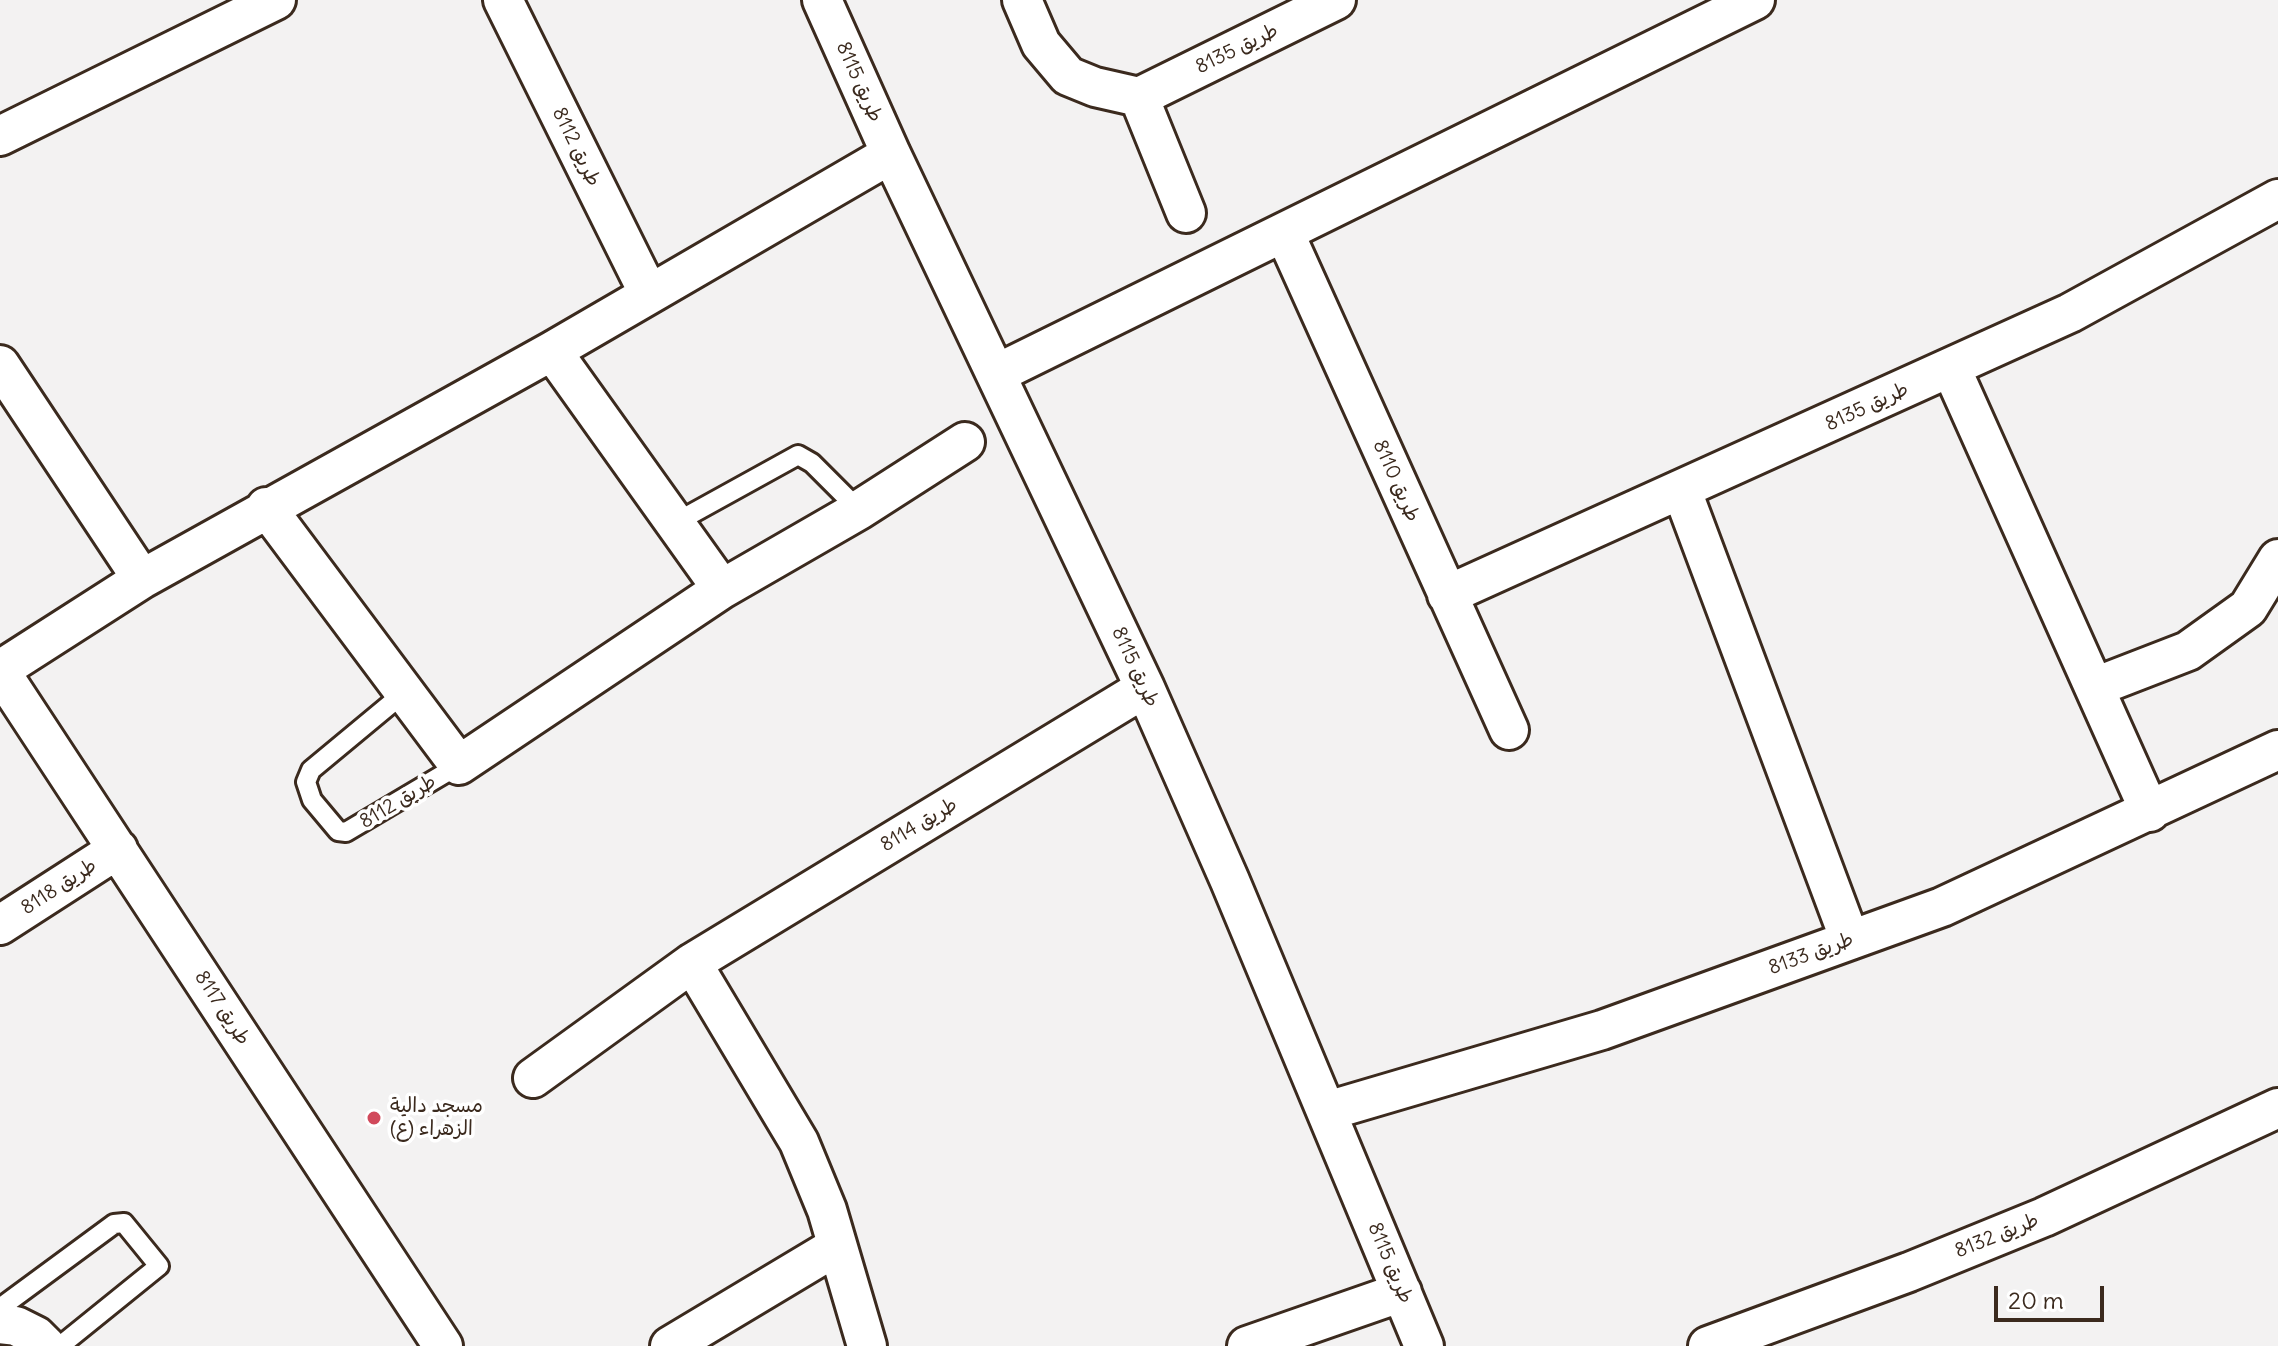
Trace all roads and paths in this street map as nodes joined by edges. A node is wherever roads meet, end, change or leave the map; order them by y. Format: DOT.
graph roads {
  1 [pos="276,0"];
  2 [pos="503,0"];
  3 [pos="822,0"];
  4 [pos="1022,0"];
  5 [pos="1336,0"];
  6 [pos="1755,0"];
  7 [pos="1139,97"];
  8 [pos="0,136"];
  9 [pos="891,154"];
  10 [pos="2278,199"];
  11 [pos="1186,213"];
  12 [pos="1284,232"];
  13 [pos="649,294"];
  14 [pos="552,351"];
  15 [pos="0,365"];
  16 [pos="1951,368"];
  17 [pos="996,374"];
  18 [pos="965,442"];
  19 [pos="1682,491"];
  20 [pos="266,507"];
  21 [pos="859,510"];
  22 [pos="673,524"];
  23 [pos="2278,559"];
  24 [pos="142,579"];
  25 [pos="722,589"];
  26 [pos="1447,595"];
  27 [pos="0,670"];
  28 [pos="2095,687"];
  29 [pos="1145,688"];
  30 [pos="405,692"];
  31 [pos="1509,730"];
  32 [pos="2278,750"];
  33 [pos="459,765"];
  34 [pos="2150,812"];
  35 [pos="118,849"];
  36 [pos="0,925"];
  37 [pos="1850,940"];
  38 [pos="692,963"];
  39 [pos="533,1078"];
  40 [pos="2278,1108"];
  41 [pos="1327,1111"];
  42 [pos="837,1246"];
  43 [pos="1402,1292"];
  44 [pos="0,1308"];
  45 [pos="0,1324"];
  46 [pos="46,1346"];
  47 [pos="60,1346"];
  48 [pos="443,1346"];
  49 [pos="670,1346"];
  50 [pos="867,1346"];
  51 [pos="1247,1346"];
  52 [pos="1424,1346"];
  53 [pos="1708,1346"];
  1 -- 8 [label="street"];
  2 -- 13 [label="street, طريق 8112"];
  3 -- 9 [label="street, طريق 8115"];
  4 -- 7 [label="street"];
  5 -- 7 [label="street, طريق 8135"];
  6 -- 12 [label="street"];
  7 -- 11 [label="street"];
  9 -- 13 [label="street"];
  9 -- 17 [label="street, طريق 8115"];
  10 -- 16 [label="street, طريق 8135"];
  12 -- 17 [label="street"];
  12 -- 26 [label="street, طريق 8110"];
  13 -- 14 [label="street"];
  14 -- 20 [label="street"];
  14 -- 22 [label="street"];
  15 -- 24 [label="street"];
  16 -- 19 [label="street, طريق 8135"];
  16 -- 28 [label="street"];
  17 -- 29 [label="street, طريق 8115"];
  18 -- 21 [label="street, طريق 8112"];
  19 -- 26 [label="street, طريق 8135"];
  19 -- 37 [label="street"];
  20 -- 24 [label="street"];
  20 -- 30 [label="street, طريق 8112"];
  21 -- 22 [label="lane"];
  21 -- 25 [label="street, طريق 8112"];
  22 -- 25 [label="street"];
  23 -- 28 [label="street"];
  24 -- 27 [label="street"];
  25 -- 33 [label="street, طريق 8112"];
  26 -- 31 [label="street, طريق 8110"];
  27 -- 35 [label="street, طريق 8117"];
  28 -- 34 [label="street"];
  29 -- 38 [label="street, طريق 8114"];
  29 -- 41 [label="street, طريق 8115"];
  30 -- 33 [label="street, طريق 8112"];
  30 -- 33 [label="lane, طريق 8112"];
  32 -- 34 [label="street, طريق 8133"];
  34 -- 37 [label="street, طريق 8133"];
  35 -- 36 [label="street, طريق 8118"];
  35 -- 48 [label="street, طريق 8117"];
  37 -- 41 [label="street, طريق 8133"];
  38 -- 39 [label="street, طريق 8114"];
  38 -- 42 [label="street"];
  40 -- 53 [label="street, طريق 8132"];
  41 -- 43 [label="street, طريق 8115"];
  42 -- 49 [label="street"];
  42 -- 50 [label="street"];
  43 -- 51 [label="street"];
  43 -- 52 [label="street, طريق 8115"];
  44 -- 47 [label="lane"];
  45 -- 46 [label="street"];
}
